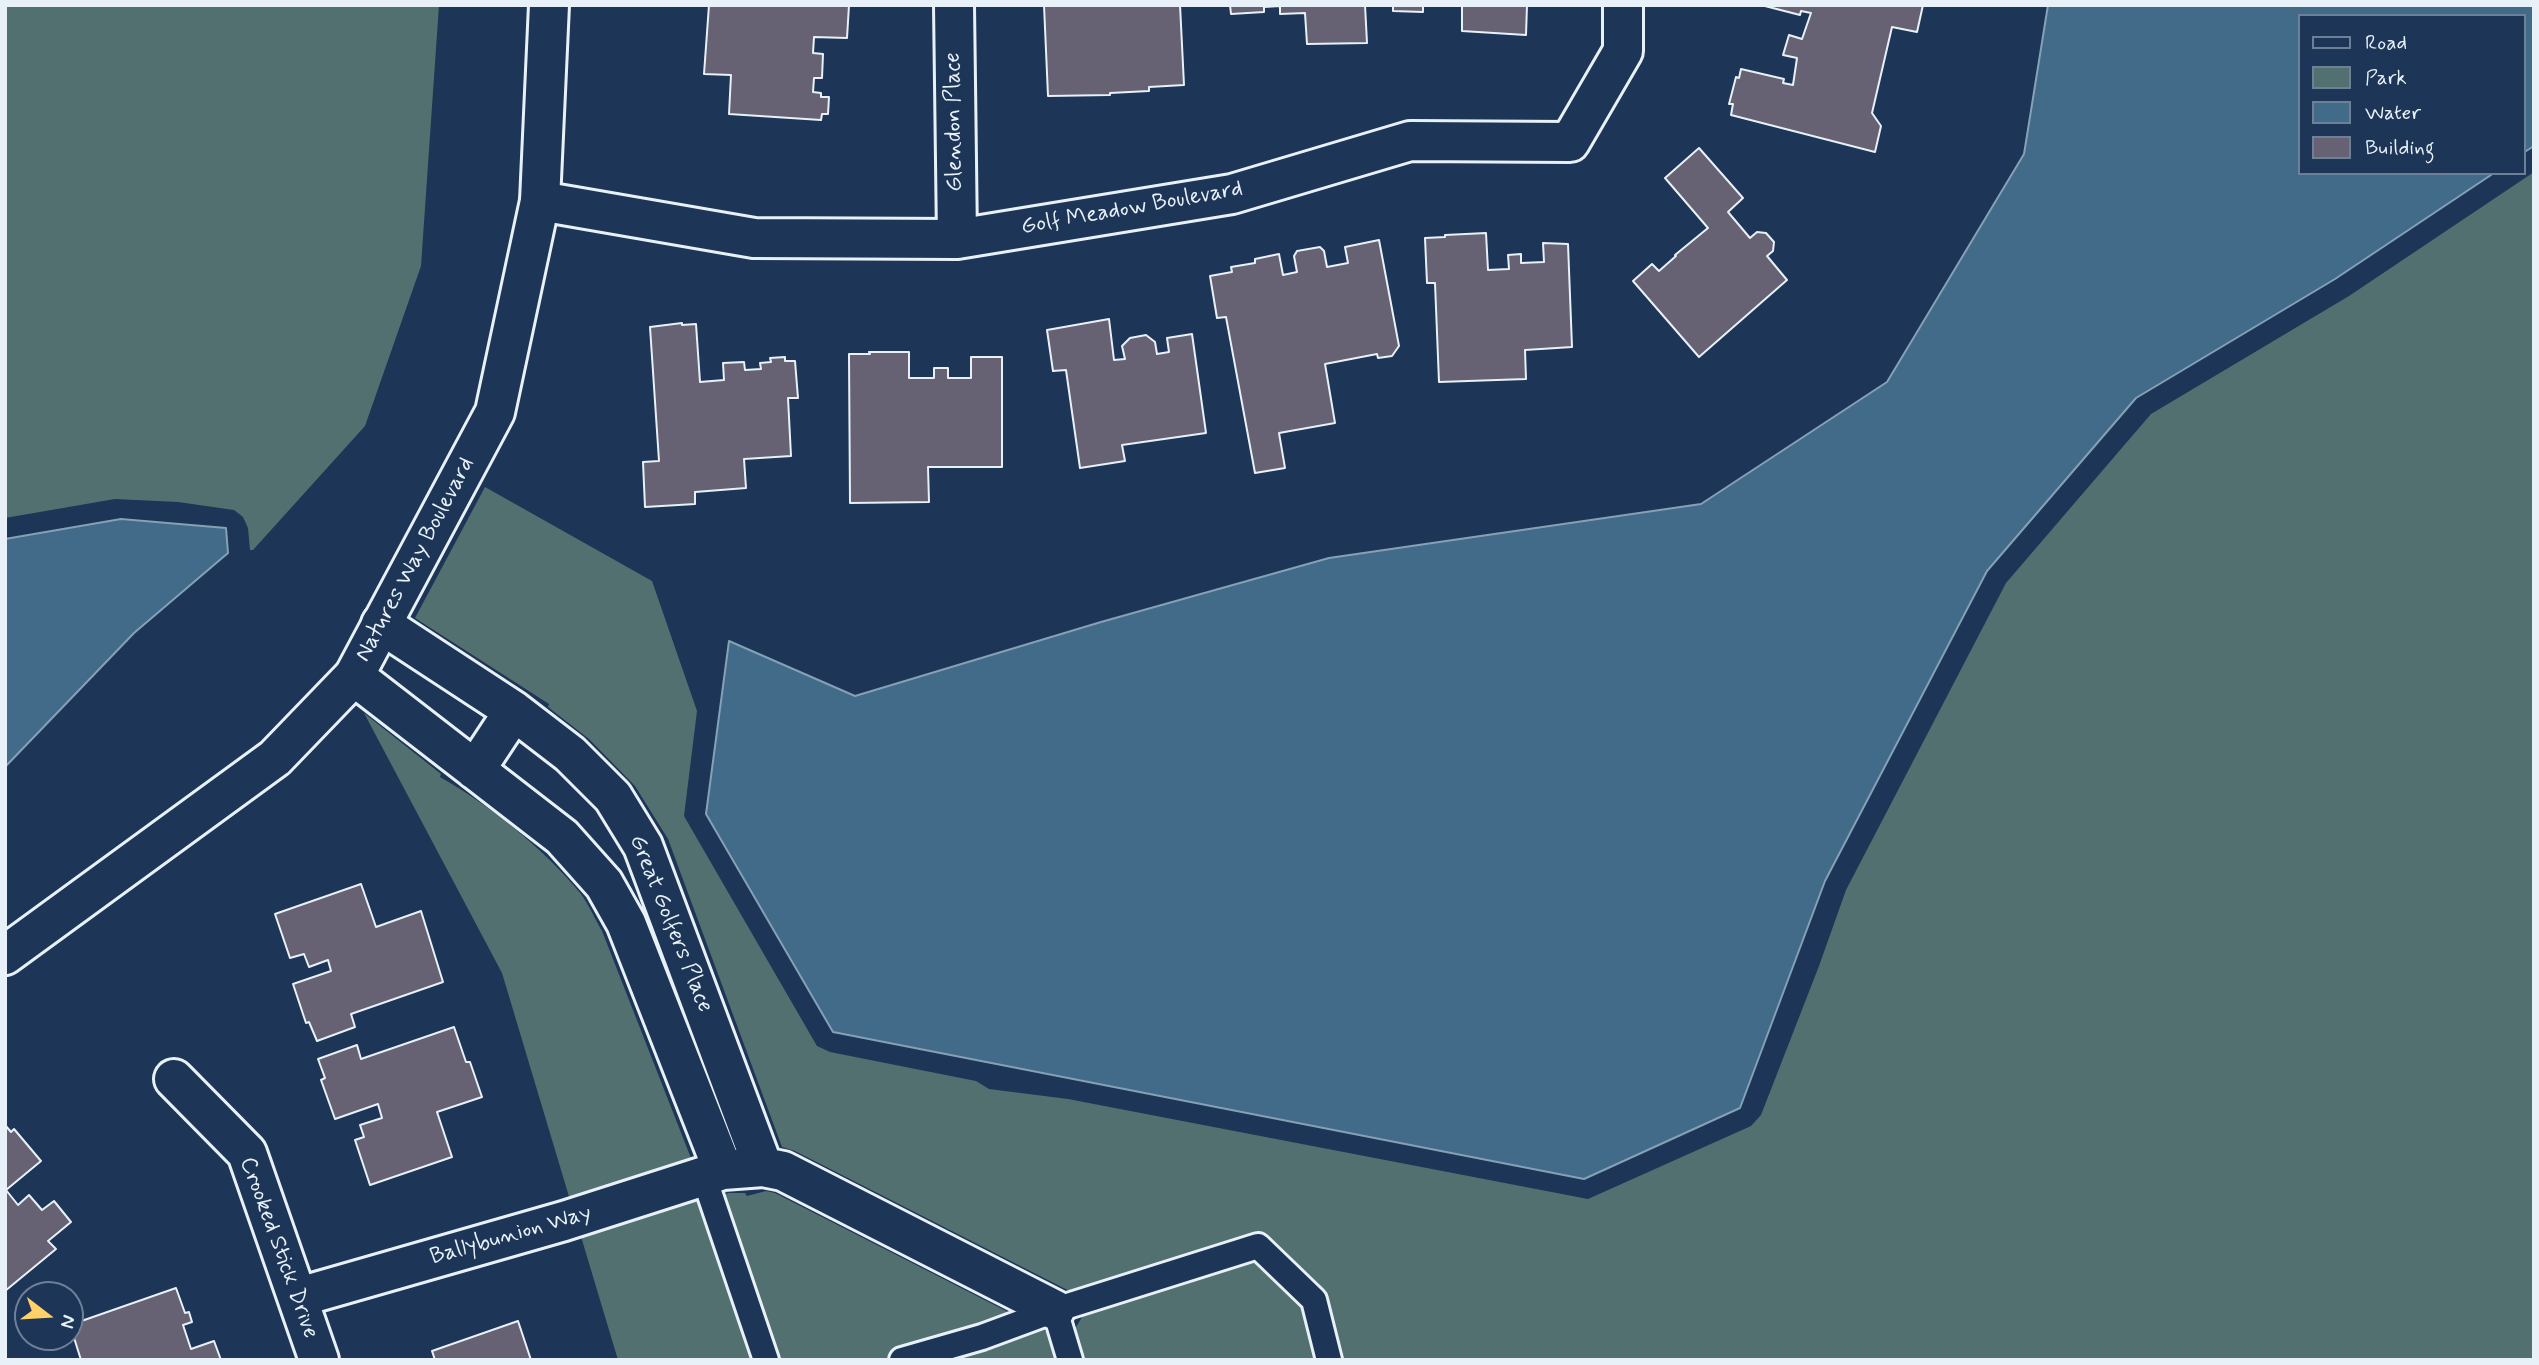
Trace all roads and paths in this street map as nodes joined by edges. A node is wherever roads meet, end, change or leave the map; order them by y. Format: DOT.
graph roads {
  1 [pos="549,5"];
  2 [pos="954,5"];
  3 [pos="1623,5"];
  4 [pos="540,201"];
  5 [pos="957,239"];
  6 [pos="382,624"];
  7 [pos="354,676"];
  8 [pos="514,711"];
  9 [pos="475,770"];
  10 [pos="5,955"];
  11 [pos="174,1079"];
  12 [pos="763,1167"];
  13 [pos="714,1174"];
  14 [pos="299,1297"];
  15 [pos="1055,1310"];
  16 [pos="909,1359"];
  17 [pos="319,1360"];
  18 [pos="766,1360"];
  19 [pos="1070,1360"];
  20 [pos="1329,1360"];
  1 -- 4 [label="street, Natures Way Boulevard"];
  2 -- 5 [label="street, Glendon Place"];
  3 -- 5 [label="street, Golf Meadow Boulevard"];
  4 -- 5 [label="street, Golf Meadow Boulevard"];
  4 -- 6 [label="street, Natures Way Boulevard"];
  6 -- 7 [label="street, Natures Way Boulevard"];
  6 -- 8 [label="street, Great Golfers Place"];
  7 -- 9 [label="street, Great Golfers Place"];
  7 -- 10 [label="street, Natures Way Boulevard"];
  8 -- 9 [label="street"];
  8 -- 12 [label="street, Great Golfers Place"];
  9 -- 13 [label="street, Great Golfers Place"];
  11 -- 14 [label="street, Crooked Stick Drive"];
  12 -- 13 [label="street"];
  12 -- 15 [label="street"];
  13 -- 14 [label="street, Ballybunion Way"];
  13 -- 18 [label="lane"];
  14 -- 17 [label="street, Crooked Stick Drive"];
  15 -- 16 [label="lane"];
  15 -- 19 [label="lane"];
  15 -- 20 [label="lane"];
}
